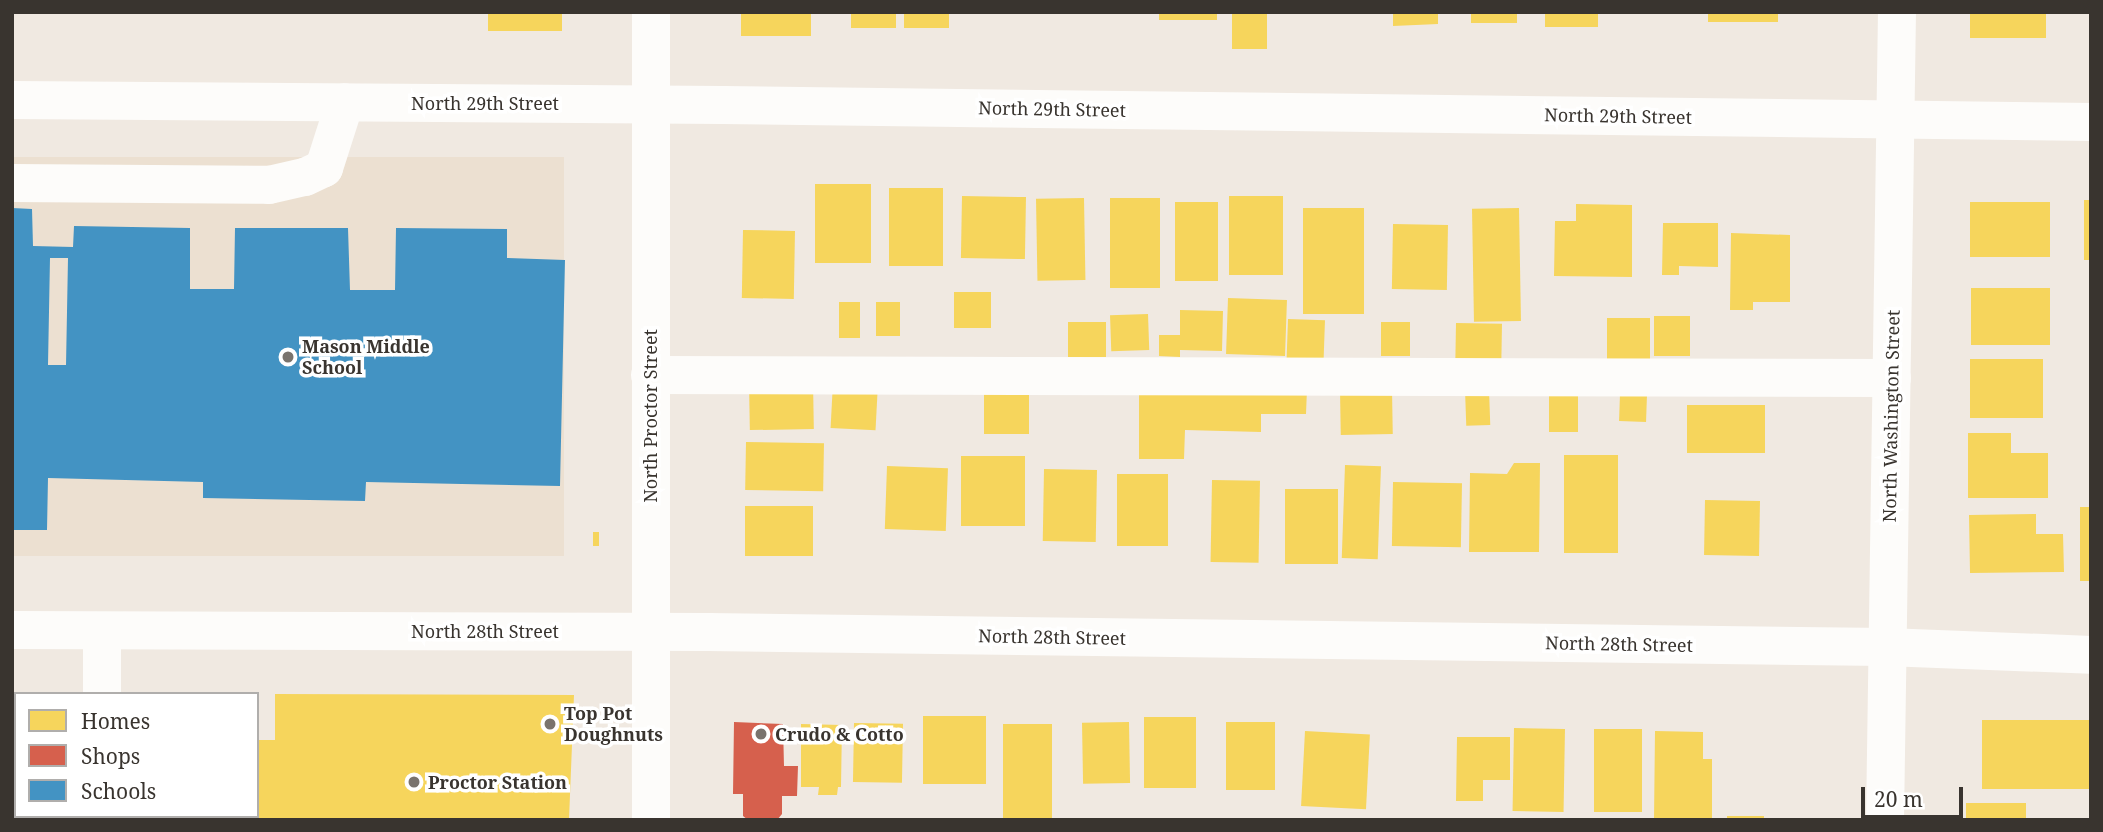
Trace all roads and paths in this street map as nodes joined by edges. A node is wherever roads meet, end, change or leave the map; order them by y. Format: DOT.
graph roads {
  1 [pos="651,12"];
  2 [pos="1897,12"];
  3 [pos="12,100"];
  4 [pos="345,102"];
  5 [pos="649,104"];
  6 [pos="1897,120"];
  7 [pos="2091,122"];
  8 [pos="12,183"];
  9 [pos="650,374"];
  10 [pos="1892,378"];
  11 [pos="12,630"];
  12 [pos="102,631"];
  13 [pos="650,631"];
  14 [pos="1886,647"];
  15 [pos="2091,655"];
  16 [pos="102,692"];
  17 [pos="651,820"];
  18 [pos="1885,820"];
  1 -- 5 [label="street, North Proctor Street"];
  2 -- 6 [label="street, North Washington Street"];
  3 -- 4 [label="street, North 29th Street"];
  4 -- 5 [label="street, North 29th Street"];
  4 -- 8 [label="street"];
  5 -- 6 [label="street, North 29th Street"];
  5 -- 9 [label="street, North Proctor Street"];
  6 -- 7 [label="street, North 29th Street"];
  6 -- 10 [label="street, North Washington Street"];
  9 -- 10 [label="street"];
  9 -- 13 [label="street, North Proctor Street"];
  10 -- 14 [label="street, North Washington Street"];
  11 -- 12 [label="street, North 28th Street"];
  12 -- 13 [label="street, North 28th Street"];
  12 -- 16 [label="street"];
  13 -- 14 [label="street, North 28th Street"];
  13 -- 17 [label="street, North Proctor Street"];
  14 -- 15 [label="street, North 28th Street"];
  14 -- 18 [label="street, North Washington Street"];
}
